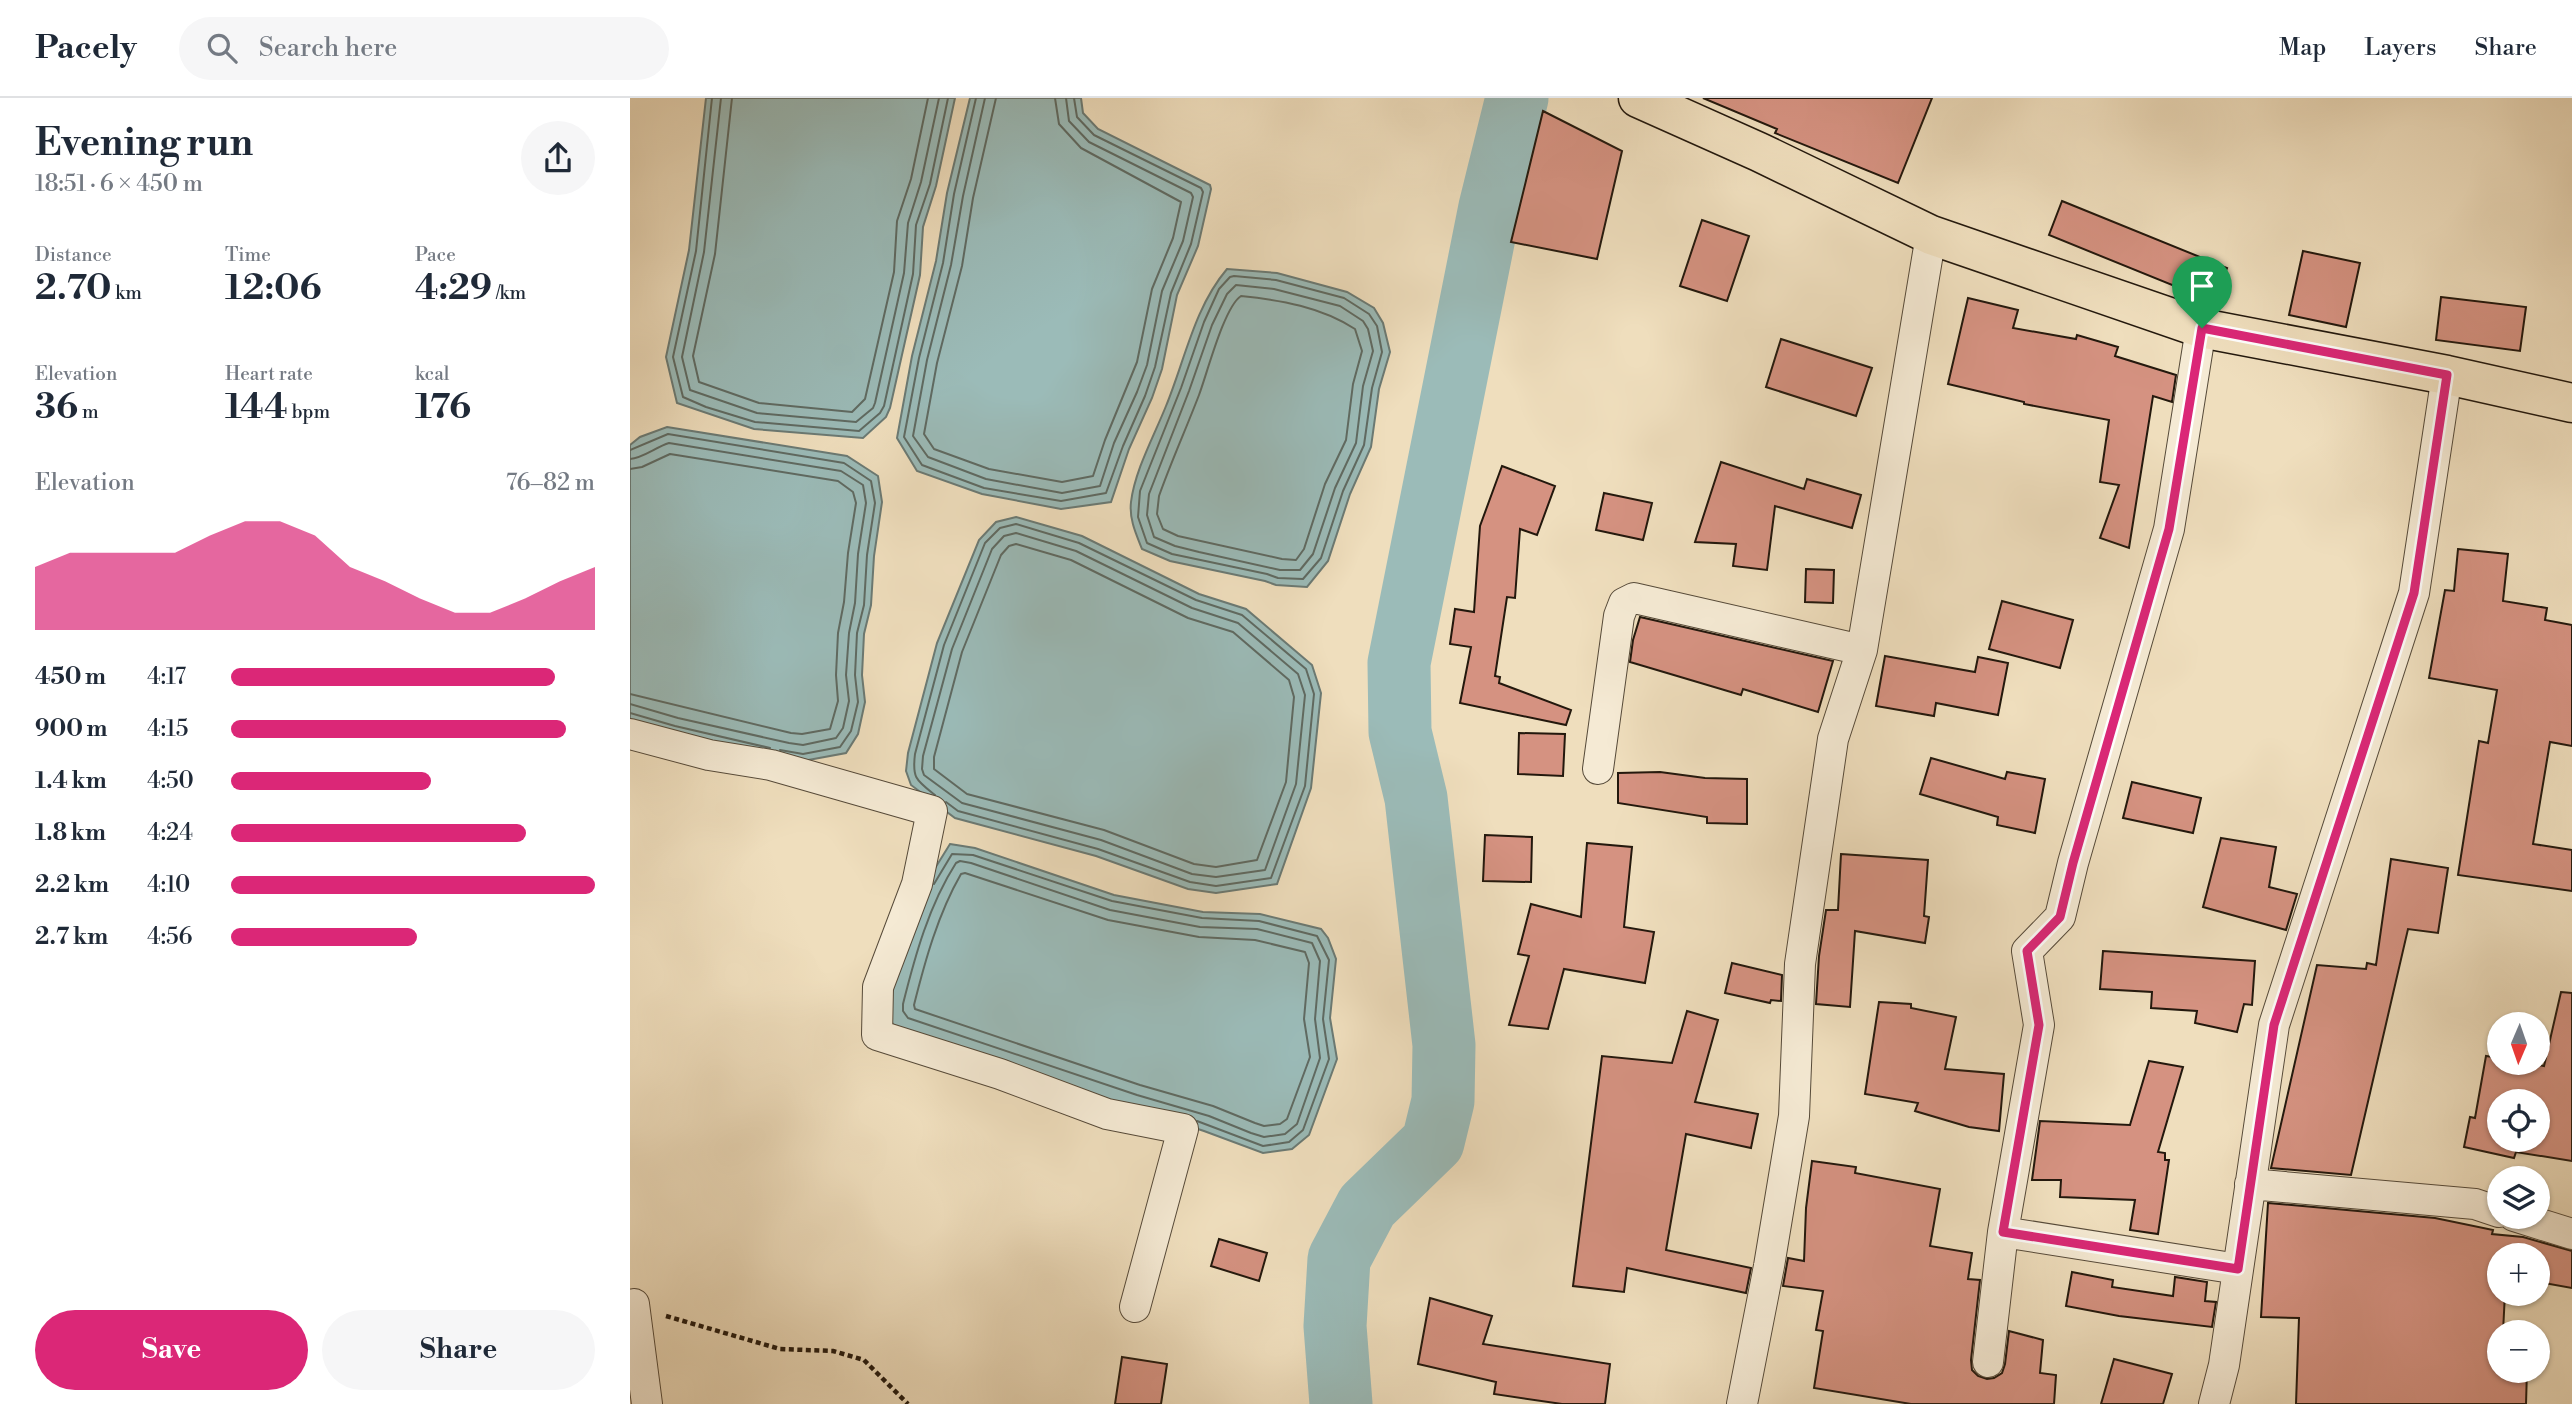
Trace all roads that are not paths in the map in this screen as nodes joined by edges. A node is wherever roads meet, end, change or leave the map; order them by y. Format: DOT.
graph roads {
  1 [pos="1638,98"];
  2 [pos="1691,109"];
  3 [pos="1931,235"];
  4 [pos="2202,328"];
  5 [pos="2447,375"];
  6 [pos="2572,403"];
  7 [pos="1862,650"];
  8 [pos="630,734"];
  9 [pos="1598,769"];
  10 [pos="2250,1184"];
  11 [pos="2487,1208"];
  12 [pos="2550,1227"];
  13 [pos="2003,1232"];
  14 [pos="2572,1234"];
  15 [pos="2238,1269"];
  16 [pos="634,1304"];
  17 [pos="1135,1307"];
  18 [pos="1988,1362"];
  19 [pos="648,1404"];
  20 [pos="1742,1404"];
  21 [pos="2214,1404"];
  1 -- 2 [label="main road"];
  2 -- 3 [label="main road"];
  3 -- 4 [label="main road"];
  3 -- 7 [label="street"];
  4 -- 5 [label="main road"];
  4 -- 13 [label="street"];
  5 -- 6 [label="main road"];
  5 -- 10 [label="street"];
  7 -- 9 [label="street"];
  7 -- 20 [label="street"];
  8 -- 17 [label="street"];
  10 -- 11 [label="street"];
  10 -- 15 [label="street"];
  12 -- 14 [label="street"];
  13 -- 15 [label="street"];
  13 -- 18 [label="street"];
  15 -- 21 [label="street"];
  16 -- 19 [label="street"];
}
